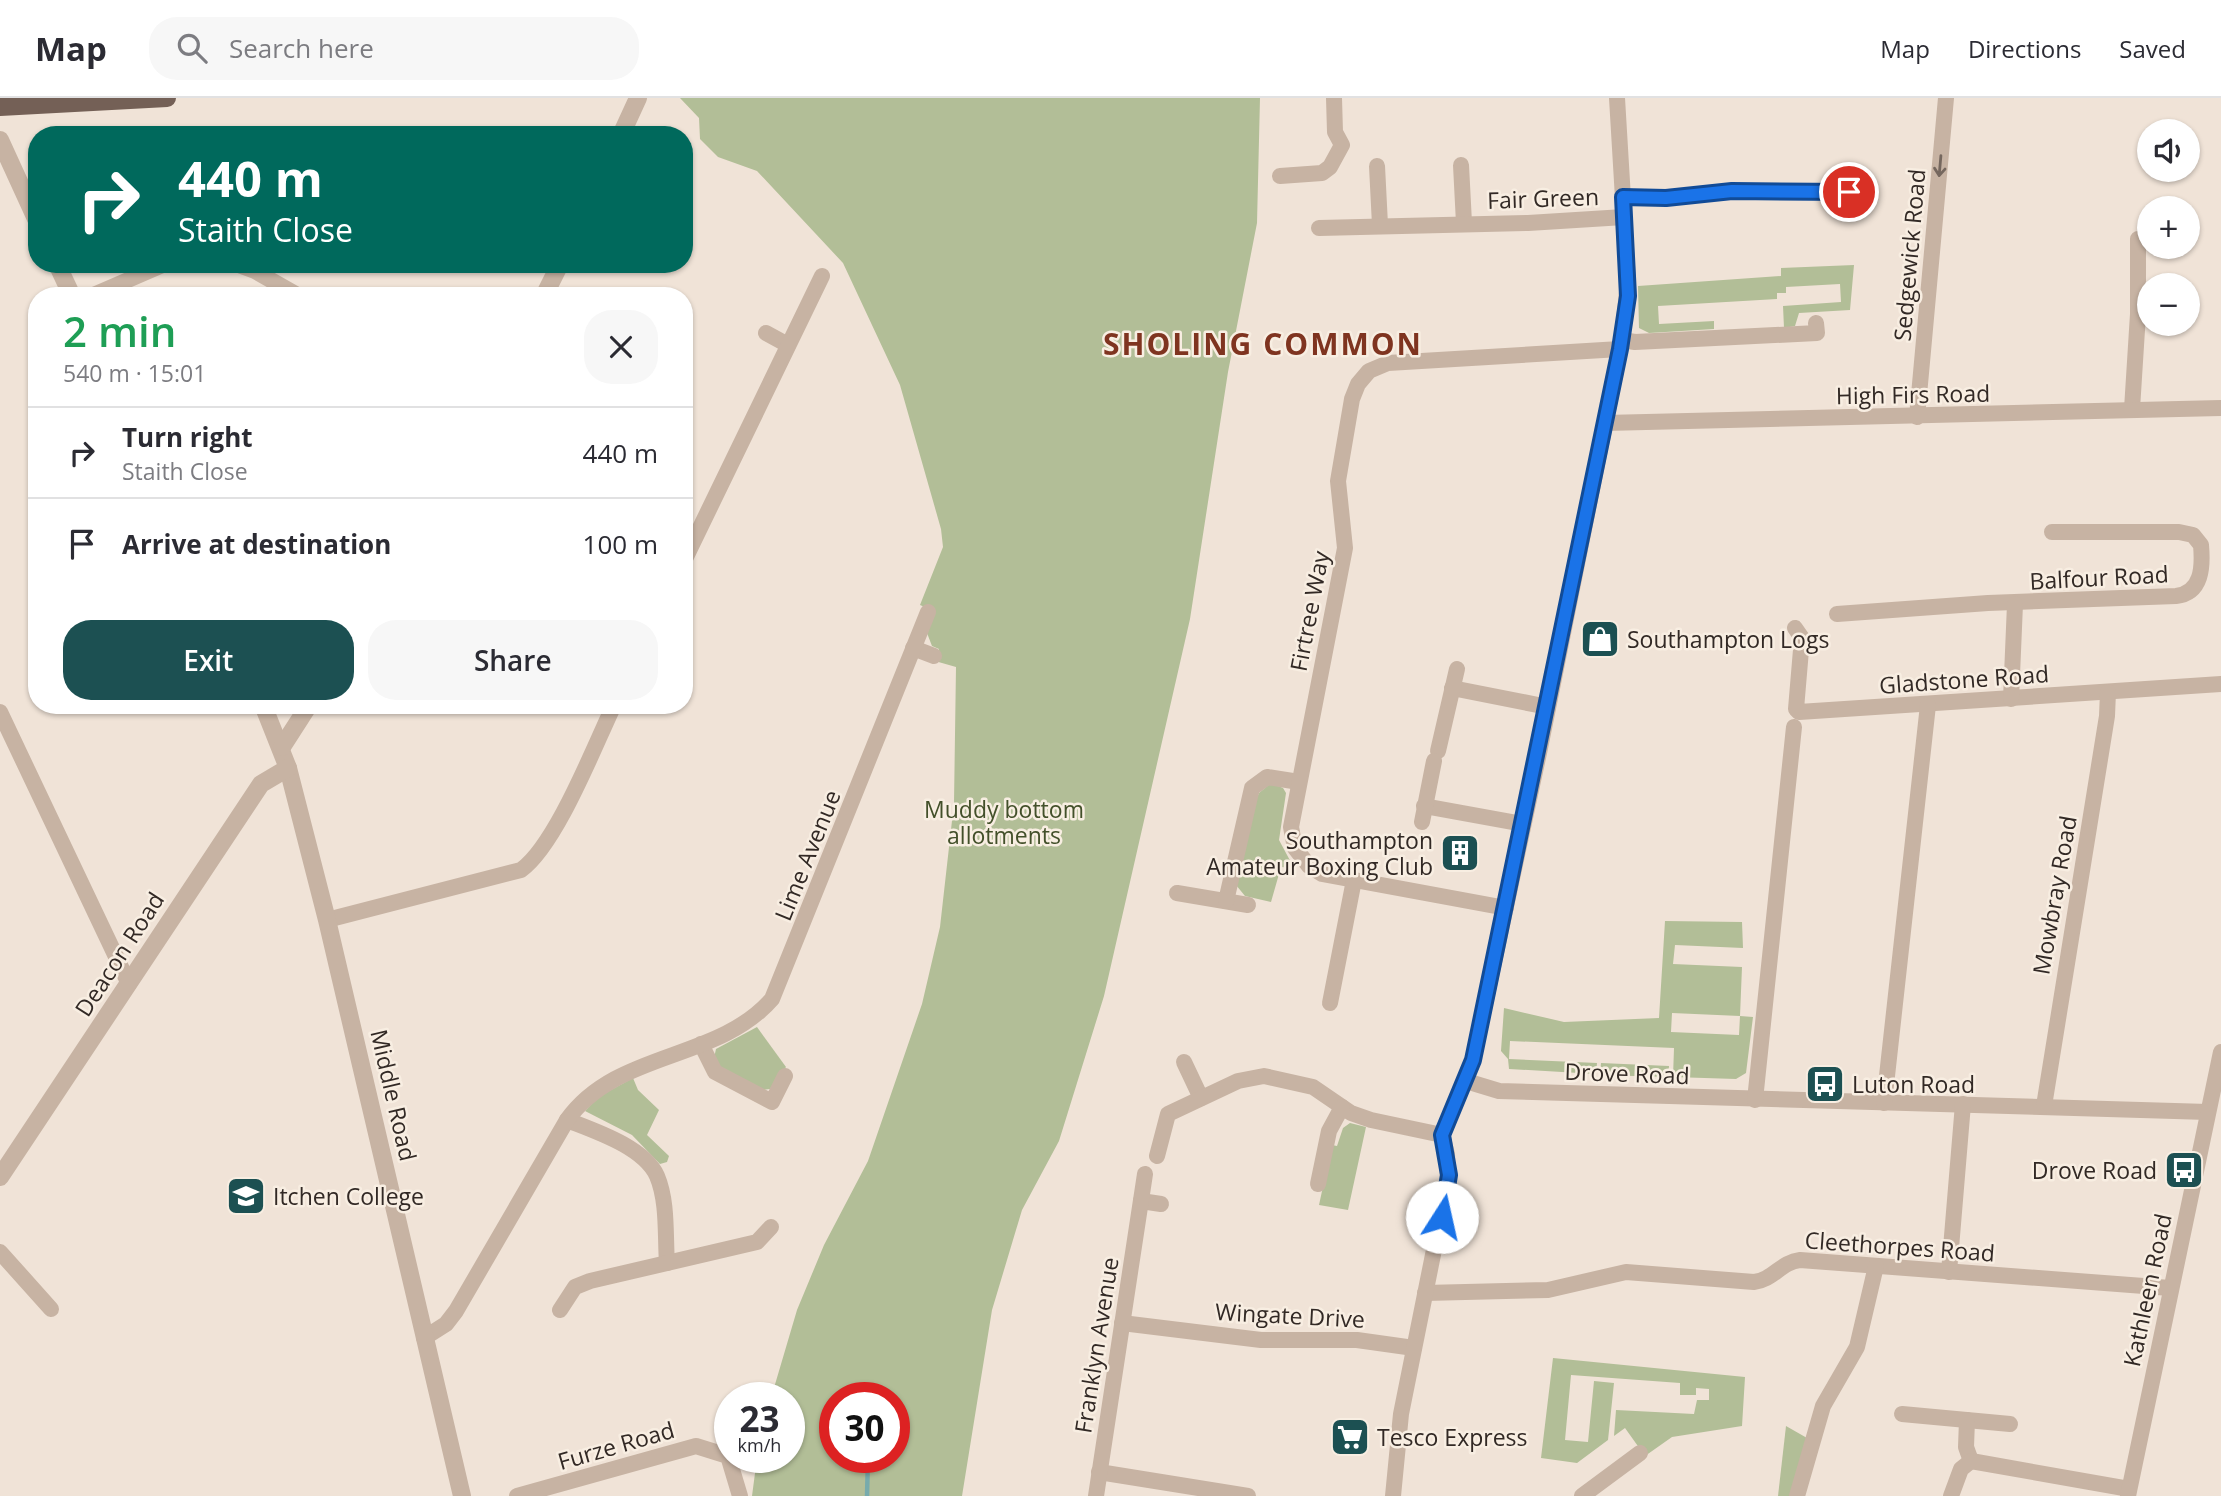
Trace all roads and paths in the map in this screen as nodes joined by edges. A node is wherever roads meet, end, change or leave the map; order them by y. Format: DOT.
graph roads {
  1 [pos="167,98"];
  2 [pos="638,98"];
  3 [pos="1334,98"];
  4 [pos="1617,98"];
  5 [pos="1946,98"];
  6 [pos="0,107"];
  7 [pos="625,126"];
  8 [pos="0,140"];
  9 [pos="1461,165"];
  10 [pos="1377,166"];
  11 [pos="1280,176"];
  12 [pos="1849,192"];
  13 [pos="1623,197"];
  14 [pos="28,201"];
  15 [pos="1624,217"];
  16 [pos="1464,223"];
  17 [pos="1380,225"];
  18 [pos="1319,228"];
  19 [pos="2138,259"];
  20 [pos="144,273"];
  21 [pos="259,273"];
  22 [pos="822,276"];
  23 [pos="112,287"];
  24 [pos="283,287"];
  25 [pos="1816,323"];
  26 [pos="766,333"];
  27 [pos="1621,344"];
  28 [pos="788,345"];
  29 [pos="2221,408"];
  30 [pos="2132,409"];
  31 [pos="1917,417"];
  32 [pos="1605,424"];
  33 [pos="2052,532"];
  34 [pos="693,542"];
  35 [pos="2015,604"];
  36 [pos="928,612"];
  37 [pos="1838,614"];
  38 [pos="1795,628"];
  39 [pos="914,648"];
  40 [pos="934,656"];
  41 [pos="1457,669"];
  42 [pos="2221,684"];
  43 [pos="1452,688"];
  44 [pos="2108,692"];
  45 [pos="2011,699"];
  46 [pos="1928,705"];
  47 [pos="1548,707"];
  48 [pos="0,712"];
  49 [pos="267,714"];
  50 [pos="303,714"];
  51 [pos="610,714"];
  52 [pos="1794,727"];
  53 [pos="282,747"];
  54 [pos="288,768"];
  55 [pos="1299,782"];
  56 [pos="1523,824"];
  57 [pos="1354,880"];
  58 [pos="1177,893"];
  59 [pos="1226,901"];
  60 [pos="1248,905"];
  61 [pos="1506,908"];
  62 [pos="327,920"];
  63 [pos="129,984"];
  64 [pos="1330,1003"];
  65 [pos="701,1044"];
  66 [pos="2221,1052"];
  67 [pos="1184,1062"];
  68 [pos="785,1076"];
  69 [pos="1466,1081"];
  70 [pos="1201,1098"];
  71 [pos="1755,1100"];
  72 [pos="1884,1102"];
  73 [pos="1963,1104"];
  74 [pos="2044,1106"];
  75 [pos="1342,1107"];
  76 [pos="2208,1112"];
  77 [pos="567,1120"];
  78 [pos="1442,1135"];
  79 [pos="1157,1156"];
  80 [pos="1145,1174"];
  81 [pos="0,1177"];
  82 [pos="1318,1184"];
  83 [pos="1141,1201"];
  84 [pos="1161,1204"];
  85 [pos="771,1227"];
  86 [pos="0,1252"];
  87 [pos="667,1263"];
  88 [pos="1876,1266"];
  89 [pos="1949,1272"];
  90 [pos="2170,1288"];
  91 [pos="1425,1293"];
  92 [pos="51,1309"];
  93 [pos="560,1310"];
  94 [pos="1122,1323"];
  95 [pos="424,1338"];
  96 [pos="1414,1348"];
  97 [pos="1902,1414"];
  98 [pos="1967,1420"];
  99 [pos="2010,1424"];
  100 [pos="1640,1453"];
  101 [pos="1971,1461"];
  102 [pos="1099,1472"];
  103 [pos="2129,1493"];
  104 [pos="463,1496"];
  105 [pos="517,1496"];
  106 [pos="740,1496"];
  107 [pos="1096,1496"];
  108 [pos="1248,1496"];
  109 [pos="1393,1496"];
  110 [pos="1582,1496"];
  111 [pos="1797,1496"];
  112 [pos="1951,1496"];
  1 -- 6 [label="main road"];
  2 -- 7 [label="street"];
  3 -- 11 [label="street"];
  4 -- 13 [label="street"];
  5 -- 31 [label="street, Sedgewick Road, one-way"];
  8 -- 14 [label="street"];
  9 -- 16 [label="street, Fair Green"];
  10 -- 17 [label="street"];
  12 -- 13 [label="street"];
  13 -- 15 [label="street"];
  15 -- 16 [label="street, Fair Green"];
  15 -- 27 [label="street"];
  16 -- 17 [label="street, Fair Green"];
  17 -- 18 [label="street, Fair Green"];
  19 -- 30 [label="street"];
  20 -- 23 [label="street"];
  21 -- 24 [label="street"];
  22 -- 28 [label="street"];
  25 -- 27 [label="street, Firtree Way"];
  26 -- 28 [label="street"];
  27 -- 32 [label="street"];
  27 -- 55 [label="street, Firtree Way"];
  28 -- 34 [label="street"];
  29 -- 30 [label="street, High Firs Road"];
  30 -- 31 [label="street, High Firs Road"];
  31 -- 32 [label="street, High Firs Road"];
  32 -- 47 [label="street"];
  33 -- 35 [label="street, Balfour Road"];
  35 -- 37 [label="street, Balfour Road"];
  35 -- 45 [label="street, Balfour Road"];
  36 -- 39 [label="street, Lime Avenue"];
  38 -- 46 [label="street, Gladstone Road"];
  39 -- 40 [label="street"];
  39 -- 65 [label="street, Lime Avenue"];
  41 -- 43 [label="street"];
  42 -- 44 [label="street, Gladstone Road"];
  43 -- 47 [label="street"];
  43 -- 56 [label="street"];
  44 -- 45 [label="street, Gladstone Road"];
  44 -- 74 [label="street, Mowbray Road"];
  45 -- 46 [label="street, Gladstone Road"];
  46 -- 72 [label="street"];
  47 -- 56 [label="street"];
  48 -- 63 [label="street"];
  49 -- 53 [label="street, Middle Road"];
  50 -- 53 [label="street"];
  51 -- 62 [label="street"];
  52 -- 71 [label="street"];
  53 -- 54 [label="street, Middle Road"];
  54 -- 62 [label="street, Middle Road"];
  54 -- 63 [label="street, Deacon Road"];
  55 -- 57 [label="street, Firtree Way"];
  55 -- 59 [label="street"];
  56 -- 61 [label="street"];
  57 -- 61 [label="street, Firtree Way"];
  57 -- 64 [label="street"];
  58 -- 59 [label="street"];
  59 -- 60 [label="street"];
  61 -- 69 [label="street"];
  62 -- 95 [label="street, Middle Road"];
  63 -- 81 [label="street, Deacon Road"];
  65 -- 68 [label="street"];
  65 -- 77 [label="street, Lime Avenue"];
  66 -- 76 [label="street, Kathleen Road"];
  67 -- 70 [label="street"];
  69 -- 71 [label="street, Drove Road"];
  69 -- 78 [label="street"];
  70 -- 75 [label="street"];
  70 -- 79 [label="street"];
  71 -- 72 [label="street, Drove Road"];
  72 -- 73 [label="street, Drove Road"];
  73 -- 74 [label="street, Drove Road"];
  73 -- 89 [label="street"];
  74 -- 76 [label="street, Drove Road"];
  75 -- 78 [label="street"];
  75 -- 82 [label="street"];
  76 -- 90 [label="street, Kathleen Road"];
  77 -- 87 [label="street"];
  77 -- 95 [label="street, Lime Avenue"];
  78 -- 91 [label="street"];
  80 -- 83 [label="street, Franklyn Avenue"];
  83 -- 84 [label="street"];
  83 -- 94 [label="street, Franklyn Avenue"];
  85 -- 87 [label="street"];
  86 -- 92 [label="street"];
  87 -- 93 [label="street"];
  88 -- 89 [label="street, Cleethorpes Road"];
  88 -- 91 [label="street, Cleethorpes Road"];
  88 -- 111 [label="street"];
  89 -- 90 [label="street, Cleethorpes Road"];
  90 -- 103 [label="street, Kathleen Road"];
  91 -- 96 [label="street"];
  94 -- 96 [label="street, Wingate Drive"];
  94 -- 102 [label="street, Franklyn Avenue"];
  95 -- 104 [label="street, Middle Road"];
  96 -- 109 [label="street"];
  97 -- 98 [label="street"];
  98 -- 99 [label="street"];
  98 -- 101 [label="street"];
  100 -- 110 [label="street"];
  101 -- 103 [label="street"];
  101 -- 112 [label="street"];
  102 -- 107 [label="street, Franklyn Avenue"];
  102 -- 108 [label="street"];
  105 -- 106 [label="street, Furze Road"];
}
